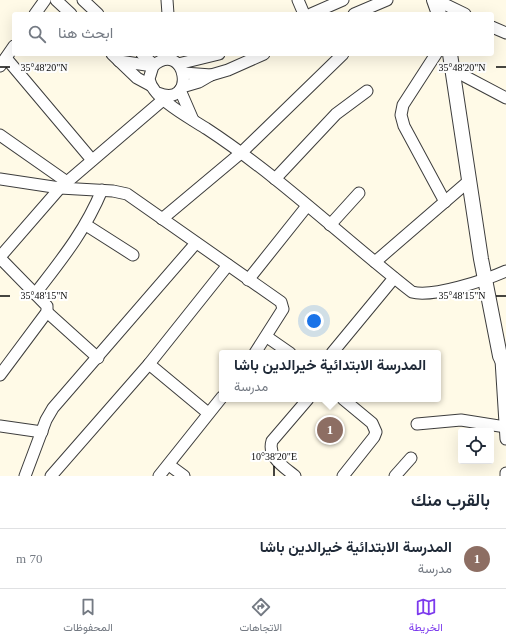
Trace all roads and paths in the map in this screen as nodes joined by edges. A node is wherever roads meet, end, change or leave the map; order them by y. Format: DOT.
graph roads {
  1 [pos="45,0"];
  2 [pos="56,0"];
  3 [pos="83,0"];
  4 [pos="167,0"];
  5 [pos="298,0"];
  6 [pos="343,0"];
  7 [pos="387,0"];
  8 [pos="435,0"];
  9 [pos="36,12"];
  10 [pos="68,12"];
  11 [pos="96,12"];
  12 [pos="168,12"];
  13 [pos="303,12"];
  14 [pos="316,12"];
  15 [pos="359,12"];
  16 [pos="438,12"];
  17 [pos="462,12"];
  18 [pos="494,28"];
  19 [pos="506,33"];
  20 [pos="12,49"];
  21 [pos="146,56"];
  22 [pos="211,56"];
  23 [pos="260,56"];
  24 [pos="341,56"];
  25 [pos="435,56"];
  26 [pos="450,56"];
  27 [pos="115,58"];
  28 [pos="156,62"];
  29 [pos="2,64"];
  30 [pos="178,64"];
  31 [pos="453,70"];
  32 [pos="211,75"];
  33 [pos="181,88"];
  34 [pos="367,91"];
  35 [pos="157,93"];
  36 [pos="506,98"];
  37 [pos="193,120"];
  38 [pos="0,135"];
  39 [pos="242,152"];
  40 [pos="92,160"];
  41 [pos="0,179"];
  42 [pos="275,179"];
  43 [pos="470,180"];
  44 [pos="64,185"];
  45 [pos="102,190"];
  46 [pos="359,193"];
  47 [pos="445,202"];
  48 [pos="307,206"];
  49 [pos="162,219"];
  50 [pos="86,225"];
  51 [pos="330,225"];
  52 [pos="196,243"];
  53 [pos="133,255"];
  54 [pos="0,258"];
  55 [pos="375,262"];
  56 [pos="228,265"];
  57 [pos="506,271"];
  58 [pos="394,278"];
  59 [pos="485,279"];
  60 [pos="248,280"];
  61 [pos="35,294"];
  62 [pos="47,312"];
  63 [pos="267,337"];
  64 [pos="257,350"];
  65 [pos="286,350"];
  66 [pos="334,350"];
  67 [pos="98,358"];
  68 [pos="503,362"];
  69 [pos="149,364"];
  70 [pos="0,375"];
  71 [pos="219,400"];
  72 [pos="305,402"];
  73 [pos="347,402"];
  74 [pos="208,413"];
  75 [pos="417,424"];
  76 [pos="0,426"];
  77 [pos="506,427"];
  78 [pos="42,432"];
  79 [pos="506,439"];
  80 [pos="411,458"];
  81 [pos="169,465"];
  82 [pos="54,475"];
  83 [pos="25,476"];
  84 [pos="160,476"];
  85 [pos="184,476"];
  86 [pos="295,476"];
  87 [pos="343,476"];
  88 [pos="395,476"];
  1 -- 9 [label="street"];
  2 -- 10 [label="street"];
  3 -- 11 [label="street"];
  4 -- 12 [label="street"];
  5 -- 13 [label="street"];
  6 -- 14 [label="street"];
  7 -- 15 [label="street"];
  8 -- 16 [label="street"];
  8 -- 17 [label="street"];
  18 -- 19 [label="street"];
  20 -- 29 [label="street"];
  21 -- 28 [label="street"];
  22 -- 30 [label="street"];
  23 -- 32 [label="street"];
  24 -- 39 [label="street"];
  25 -- 47 [label="street"];
  26 -- 31 [label="street"];
  27 -- 28 [label="street"];
  27 -- 35 [label="street"];
  28 -- 30 [label="street"];
  28 -- 35 [label="street"];
  29 -- 40 [label="street"];
  30 -- 32 [label="street"];
  30 -- 33 [label="street"];
  31 -- 36 [label="street"];
  31 -- 43 [label="street"];
  32 -- 33 [label="street"];
  33 -- 35 [label="street"];
  33 -- 37 [label="street"];
  34 -- 42 [label="street"];
  35 -- 37 [label="street"];
  35 -- 40 [label="street"];
  37 -- 39 [label="street"];
  38 -- 44 [label="street"];
  39 -- 42 [label="street"];
  39 -- 49 [label="street"];
  40 -- 44 [label="street"];
  41 -- 44 [label="street"];
  42 -- 48 [label="street"];
  43 -- 47 [label="street"];
  43 -- 59 [label="street"];
  44 -- 45 [label="street"];
  44 -- 54 [label="street"];
  45 -- 49 [label="street"];
  45 -- 50 [label="street"];
  46 -- 51 [label="street"];
  47 -- 55 [label="street"];
  48 -- 51 [label="street"];
  48 -- 60 [label="street"];
  49 -- 52 [label="street"];
  50 -- 53 [label="street"];
  50 -- 61 [label="street"];
  51 -- 55 [label="street"];
  52 -- 56 [label="street"];
  52 -- 67 [label="street"];
  54 -- 61 [label="street"];
  55 -- 58 [label="street"];
  56 -- 60 [label="street"];
  56 -- 69 [label="street"];
  57 -- 59 [label="street"];
  58 -- 59 [label="street"];
  58 -- 66 [label="street"];
  59 -- 68 [label="street"];
  60 -- 63 [label="street"];
  61 -- 62 [label="street"];
  62 -- 67 [label="street"];
  62 -- 70 [label="street"];
  63 -- 64 [label="street"];
  63 -- 65 [label="street"];
  67 -- 78 [label="street"];
  68 -- 77 [label="street"];
  69 -- 74 [label="street"];
  69 -- 82 [label="street"];
  71 -- 74 [label="street"];
  72 -- 86 [label="street"];
  73 -- 87 [label="street"];
  74 -- 81 [label="street"];
  75 -- 77 [label="street"];
  76 -- 78 [label="street"];
  77 -- 79 [label="street"];
  78 -- 83 [label="street"];
  80 -- 88 [label="street"];
  81 -- 84 [label="street"];
  81 -- 85 [label="street"];
}
